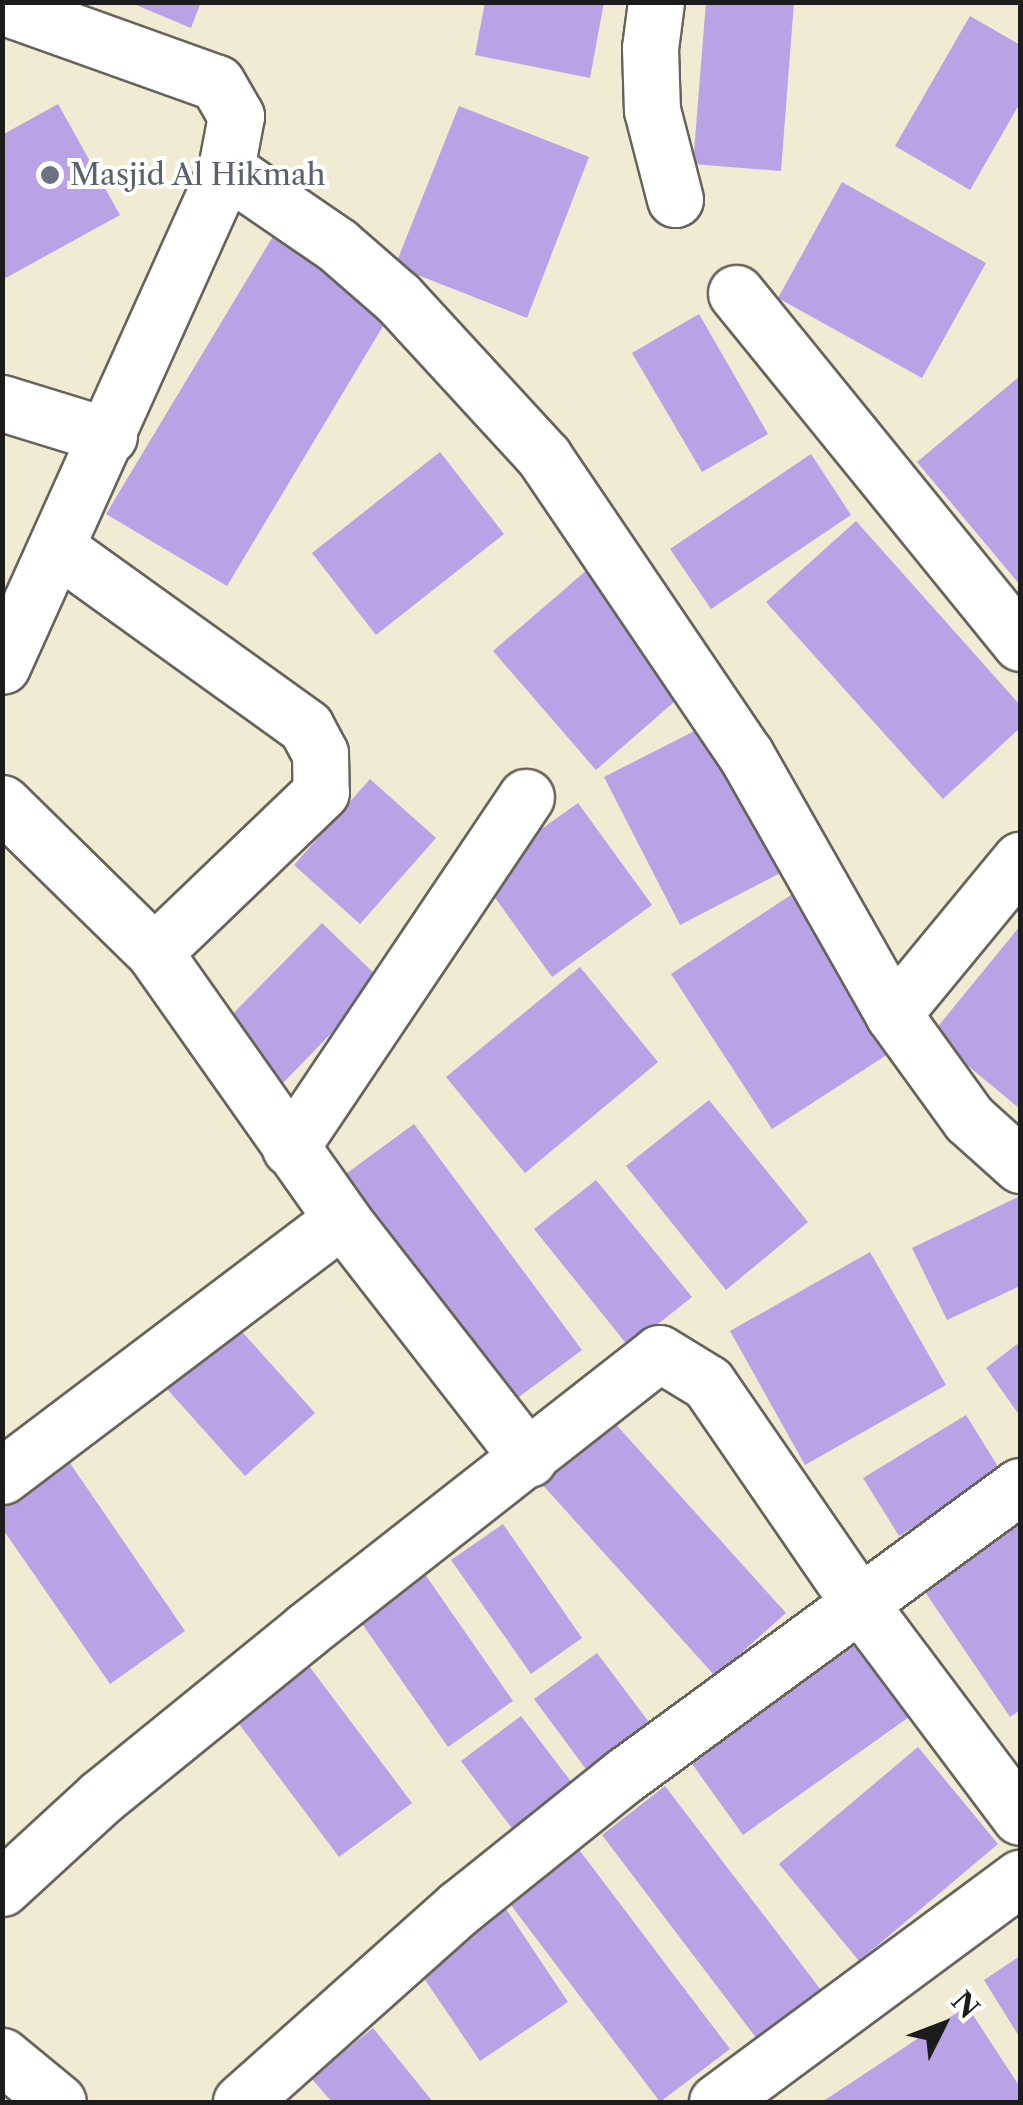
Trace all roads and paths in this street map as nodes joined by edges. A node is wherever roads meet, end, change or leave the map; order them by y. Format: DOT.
graph roads {
  1 [pos="656,2"];
  2 [pos="2,6"];
  3 [pos="226,169"];
  4 [pos="675,199"];
  5 [pos="736,294"];
  6 [pos="2,403"];
  7 [pos="109,436"];
  8 [pos="60,550"];
  9 [pos="1020,643"];
  10 [pos="2,666"];
  11 [pos="526,797"];
  12 [pos="2,803"];
  13 [pos="1020,860"];
  14 [pos="154,952"];
  15 [pos="893,1014"];
  16 [pos="290,1148"];
  17 [pos="1020,1166"];
  18 [pos="342,1220"];
  19 [pos="529,1458"];
  20 [pos="2,1476"];
  21 [pos="1020,1486"];
  22 [pos="857,1600"];
  23 [pos="1020,1818"];
  24 [pos="1020,1878"];
  25 [pos="2,1888"];
  26 [pos="2,2056"];
  27 [pos="58,2102"];
  28 [pos="240,2102"];
  29 [pos="717,2102"];
  1 -- 4 [label="street"];
  2 -- 3 [label="street"];
  3 -- 7 [label="street"];
  3 -- 15 [label="street"];
  5 -- 9 [label="street"];
  6 -- 7 [label="street"];
  7 -- 8 [label="street"];
  8 -- 10 [label="street"];
  8 -- 14 [label="street"];
  11 -- 16 [label="street"];
  12 -- 14 [label="street"];
  13 -- 15 [label="street"];
  14 -- 16 [label="street"];
  15 -- 17 [label="street"];
  16 -- 18 [label="street"];
  18 -- 19 [label="street"];
  18 -- 20 [label="street"];
  19 -- 22 [label="street"];
  19 -- 25 [label="street"];
  21 -- 22 [label="street"];
  22 -- 23 [label="street"];
  22 -- 28 [label="street"];
  24 -- 29 [label="street"];
  26 -- 27 [label="street"];
}
